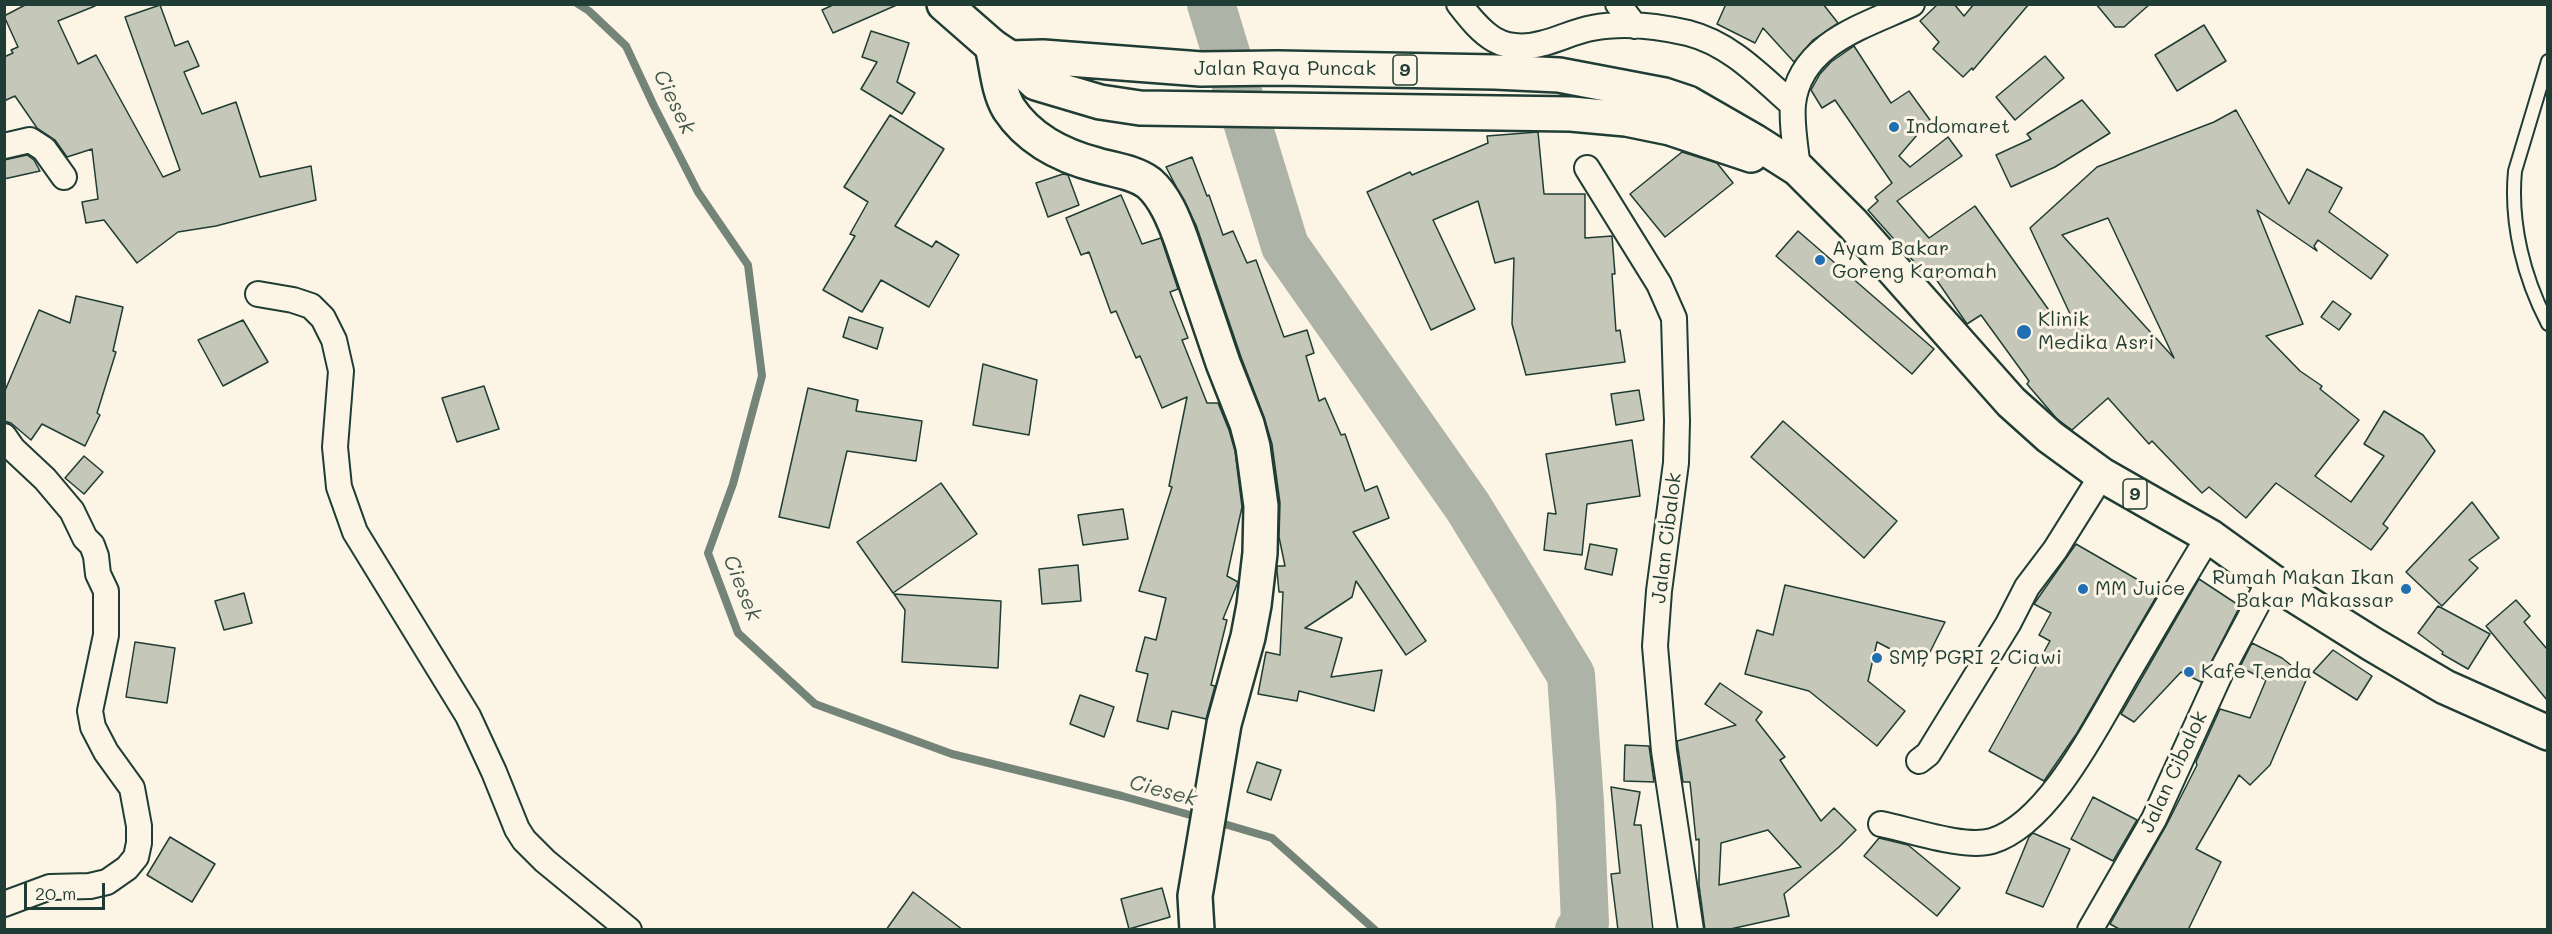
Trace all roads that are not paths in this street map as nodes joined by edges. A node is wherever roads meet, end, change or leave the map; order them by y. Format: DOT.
graph roads {
  1 [pos="945,4"];
  2 [pos="1459,4"];
  3 [pos="1618,4"];
  4 [pos="1912,4"];
  5 [pos="1858,16"];
  6 [pos="1635,26"];
  7 [pos="1001,52"];
  8 [pos="2547,66"];
  9 [pos="1793,105"];
  10 [pos="4,146"];
  11 [pos="1794,167"];
  12 [pos="1587,168"];
  13 [pos="64,177"];
  14 [pos="258,294"];
  15 [pos="2547,324"];
  16 [pos="4,436"];
  17 [pos="2102,476"];
  18 [pos="2209,536"];
  19 [pos="2270,580"];
  20 [pos="2547,733"];
  21 [pos="1919,761"];
  22 [pos="1881,824"];
  23 [pos="4,904"];
  24 [pos="629,930"];
  25 [pos="1197,930"];
  26 [pos="1691,930"];
  27 [pos="2090,930"];
  1 -- 7 [label="main road"];
  2 -- 6 [label="street"];
  3 -- 6 [label="street"];
  4 -- 5 [label="street"];
  5 -- 9 [label="street"];
  6 -- 9 [label="street"];
  7 -- 11 [label="main road, Jalan Raya Puncak / 9"];
  7 -- 25 [label="main road"];
  8 -- 15 [label="lane"];
  9 -- 11 [label="street"];
  10 -- 13 [label="street"];
  11 -- 17 [label="main road, Jalan Raya Puncak / 9"];
  12 -- 26 [label="street, Jalan Cibalok"];
  14 -- 24 [label="street"];
  16 -- 23 [label="street"];
  17 -- 18 [label="main road, Jalan Raya Puncak / 9"];
  17 -- 21 [label="street"];
  18 -- 19 [label="main road, Jalan Raya Puncak / 9"];
  18 -- 22 [label="street"];
  19 -- 20 [label="main road, Jalan Raya Puncak / 9"];
  19 -- 27 [label="street, Jalan Cibalok"];
}
